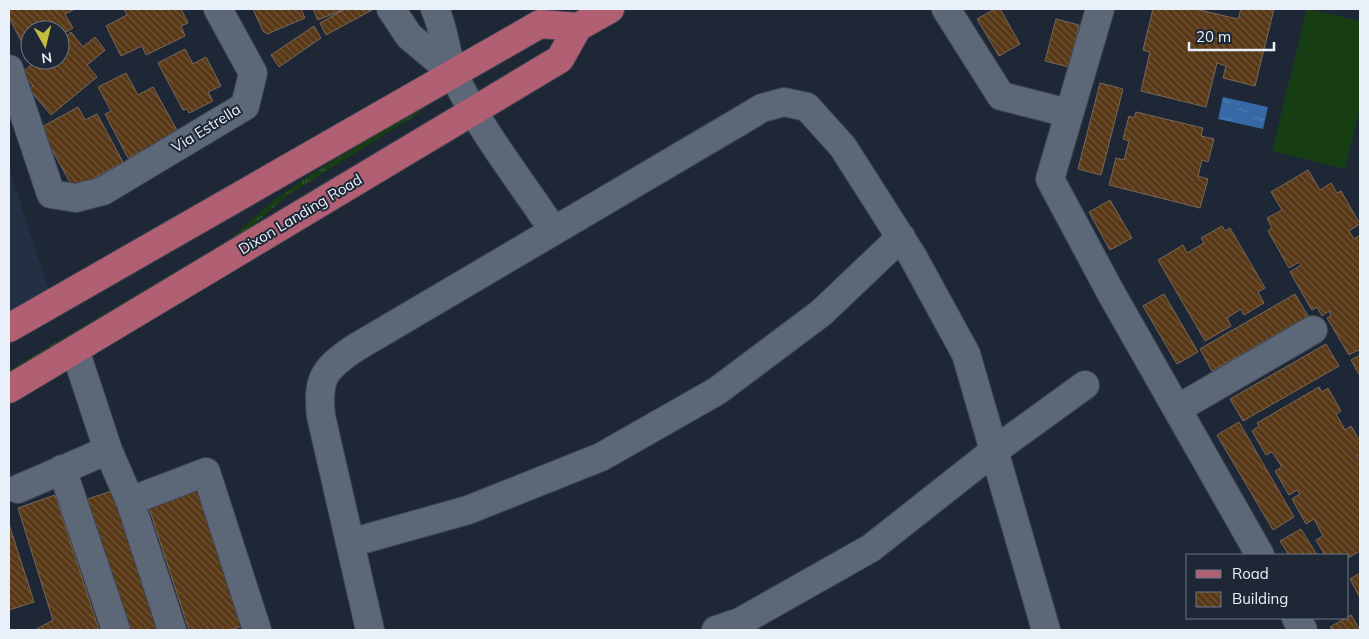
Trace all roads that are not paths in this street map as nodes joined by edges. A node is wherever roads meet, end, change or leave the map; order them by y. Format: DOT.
graph roads {
  1 [pos="218,9"];
  2 [pos="391,9"];
  3 [pos="610,9"];
  4 [pos="946,9"];
  5 [pos="1100,9"];
  6 [pos="439,16"];
  7 [pos="578,27"];
  8 [pos="9,69"];
  9 [pos="453,73"];
  10 [pos="473,111"];
  11 [pos="1068,113"];
  12 [pos="554,231"];
  13 [pos="901,237"];
  14 [pos="9,328"];
  15 [pos="1313,330"];
  16 [pos="75,350"];
  17 [pos="1085,385"];
  18 [pos="9,389"];
  19 [pos="1177,409"];
  20 [pos="108,450"];
  21 [pos="994,451"];
  22 [pos="62,469"];
  23 [pos="18,489"];
  24 [pos="130,501"];
  25 [pos="350,543"];
  26 [pos="1259,554"];
  27 [pos="1297,619"];
  28 [pos="116,630"];
  29 [pos="172,630"];
  30 [pos="257,630"];
  31 [pos="370,630"];
  32 [pos="716,630"];
  33 [pos="1046,630"];
  34 [pos="1303,630"];
  1 -- 8 [label="street, Via Estrella"];
  2 -- 9 [label="street"];
  3 -- 7 [label="main road"];
  4 -- 11 [label="street"];
  5 -- 11 [label="street"];
  6 -- 9 [label="street"];
  7 -- 9 [label="main road"];
  7 -- 10 [label="main road, Dixon Landing Road"];
  9 -- 10 [label="street"];
  9 -- 14 [label="main road"];
  10 -- 12 [label="street"];
  10 -- 16 [label="main road, Dixon Landing Road"];
  11 -- 19 [label="street"];
  12 -- 13 [label="street"];
  12 -- 25 [label="street"];
  13 -- 21 [label="street"];
  13 -- 25 [label="street"];
  15 -- 19 [label="street"];
  16 -- 18 [label="main road, Dixon Landing Road"];
  16 -- 20 [label="street"];
  17 -- 21 [label="street"];
  19 -- 26 [label="street"];
  20 -- 22 [label="street"];
  20 -- 24 [label="street"];
  21 -- 32 [label="street"];
  21 -- 33 [label="street"];
  22 -- 23 [label="street"];
  22 -- 28 [label="street"];
  24 -- 29 [label="street"];
  24 -- 30 [label="street"];
  25 -- 31 [label="street"];
  27 -- 34 [label="street"];
}
